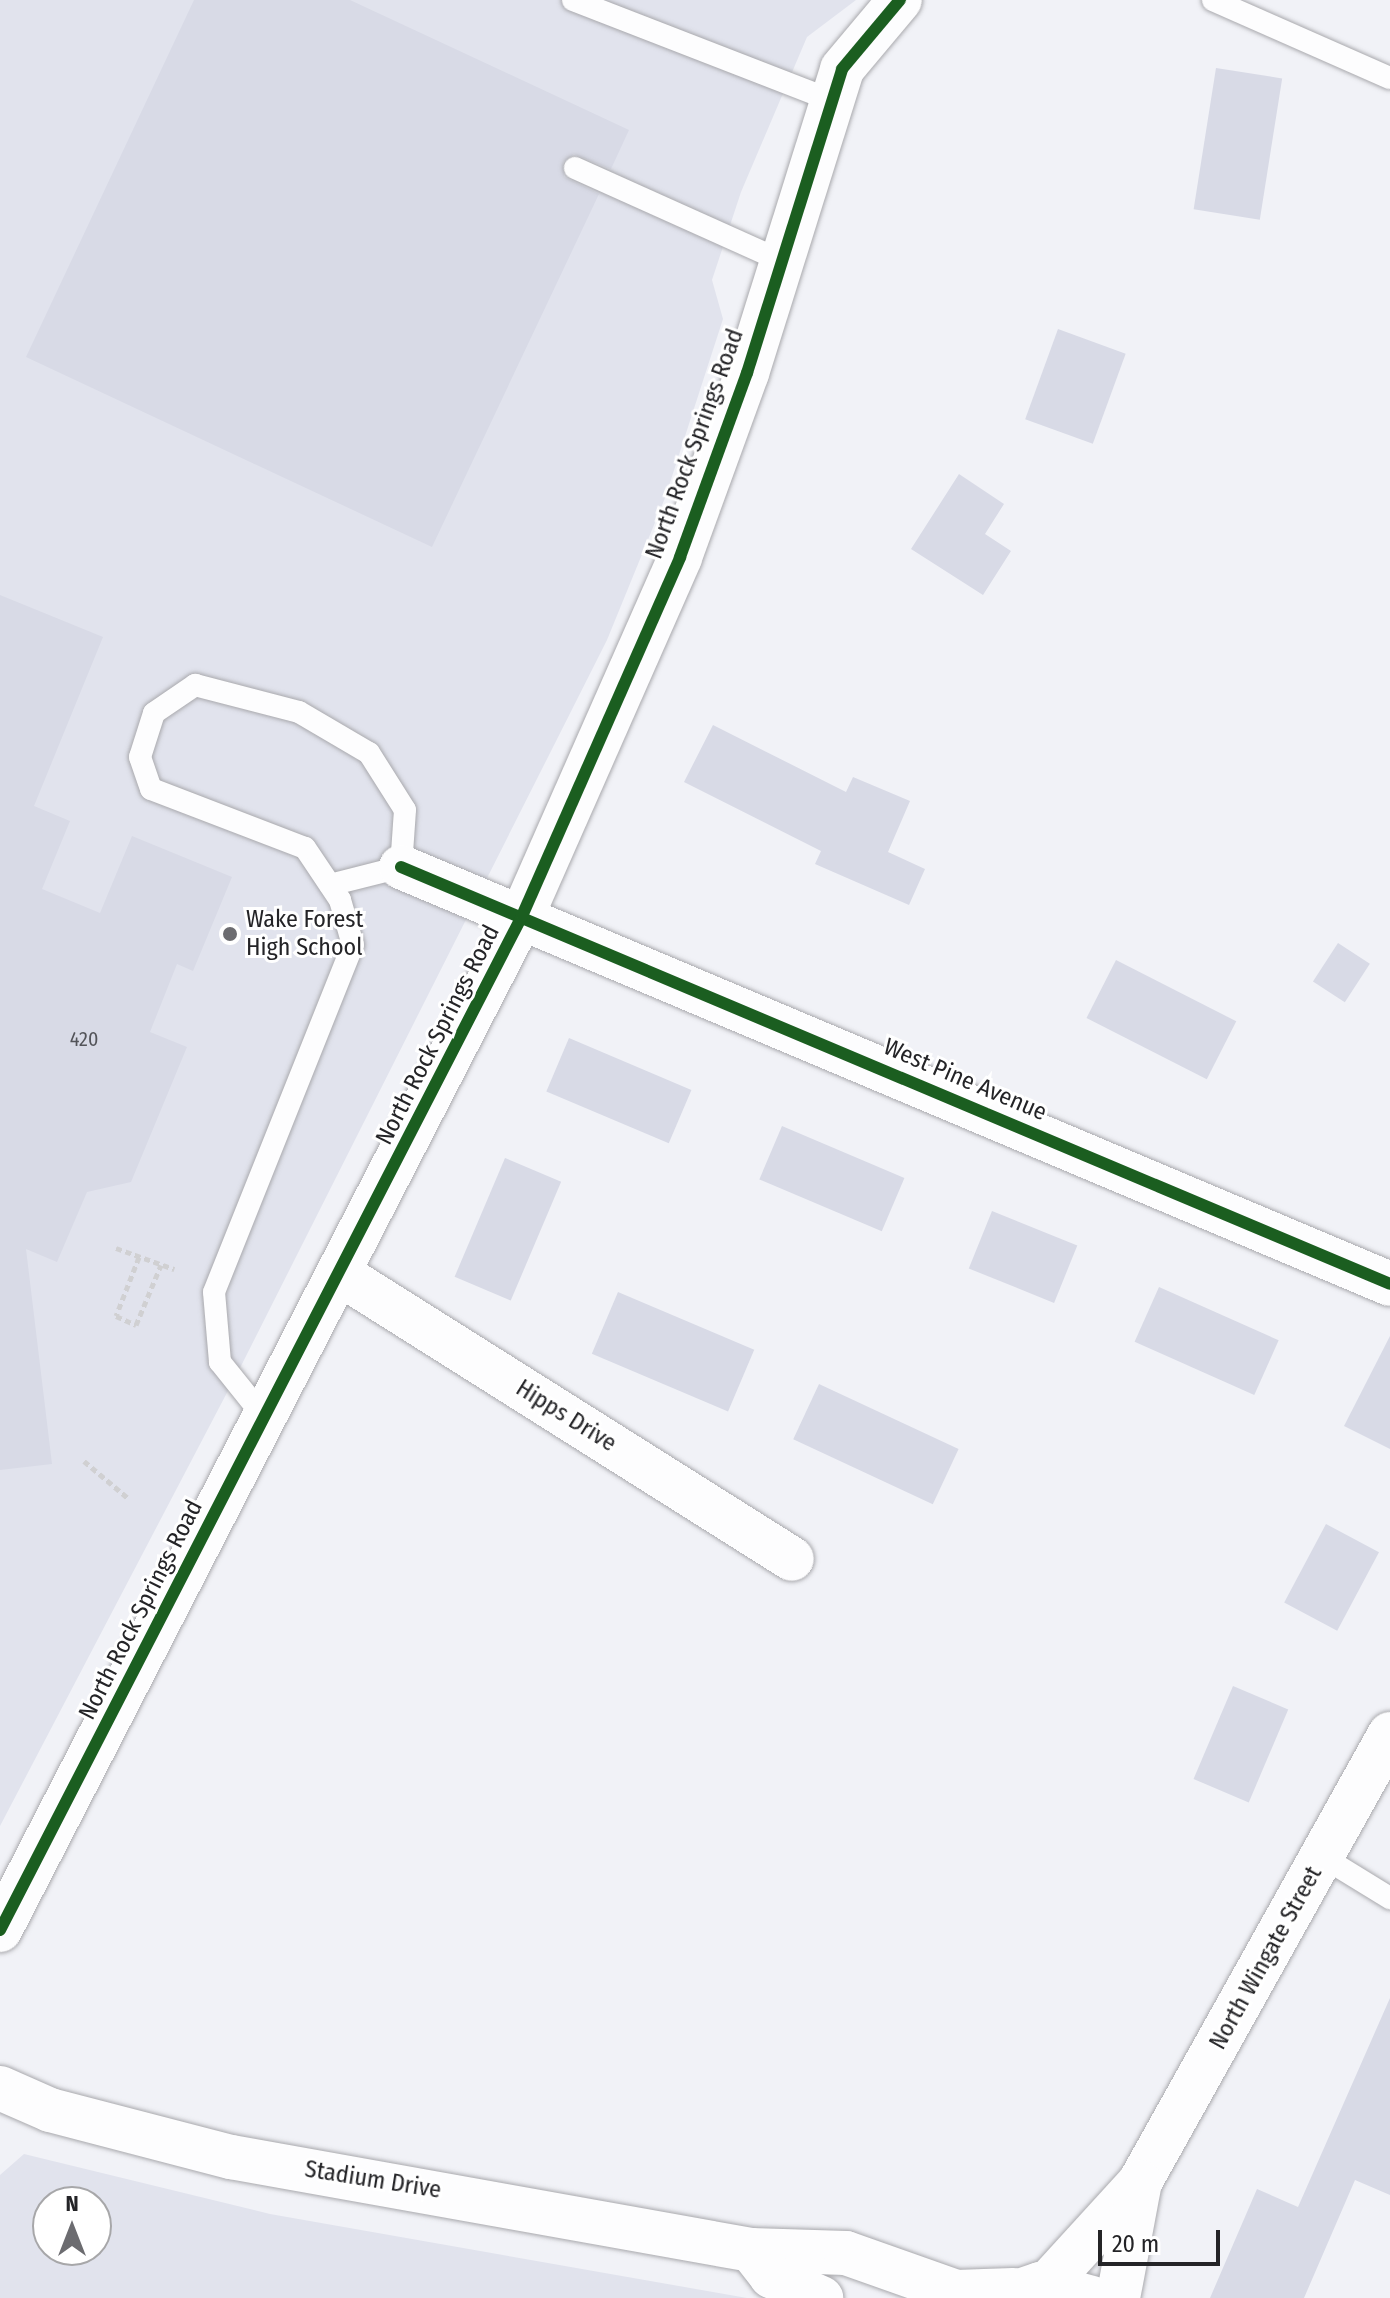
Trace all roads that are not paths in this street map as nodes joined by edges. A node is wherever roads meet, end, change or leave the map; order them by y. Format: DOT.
graph roads {
  1 [pos="573,0"];
  2 [pos="900,0"];
  3 [pos="1213,0"];
  4 [pos="1390,78"];
  5 [pos="834,101"];
  6 [pos="575,168"];
  7 [pos="780,260"];
  8 [pos="401,867"];
  9 [pos="330,885"];
  10 [pos="522,916"];
  11 [pos="340,1274"];
  12 [pos="1390,1284"];
  13 [pos="265,1418"];
  14 [pos="792,1559"];
  15 [pos="1390,1734"];
  16 [pos="1323,1857"];
  17 [pos="1390,1898"];
  18 [pos="0,1930"];
  19 [pos="0,2088"];
  20 [pos="1140,2182"];
  21 [pos="751,2250"];
  22 [pos="1020,2291"];
  23 [pos="821,2298"];
  24 [pos="1092,2298"];
  25 [pos="1118,2298"];
  1 -- 5 [label="lane"];
  2 -- 5 [label="street, North Rock Springs Road"];
  3 -- 4 [label="lane"];
  5 -- 7 [label="street, North Rock Springs Road"];
  6 -- 7 [label="lane"];
  7 -- 10 [label="street, North Rock Springs Road"];
  8 -- 9 [label="lane"];
  8 -- 9 [label="lane"];
  8 -- 10 [label="street, West Pine Avenue"];
  9 -- 13 [label="lane"];
  10 -- 11 [label="street, North Rock Springs Road"];
  10 -- 12 [label="street, West Pine Avenue"];
  11 -- 13 [label="street, North Rock Springs Road"];
  11 -- 14 [label="street, Hipps Drive"];
  13 -- 18 [label="street, North Rock Springs Road"];
  15 -- 16 [label="street, North Wingate Street"];
  16 -- 17 [label="lane"];
  16 -- 20 [label="street, North Wingate Street"];
  19 -- 21 [label="street, Stadium Drive"];
  20 -- 22 [label="street, North Wingate Street"];
  20 -- 25 [label="street, North Wingate Street"];
  21 -- 22 [label="street, Stadium Drive"];
  21 -- 23 [label="street"];
  22 -- 24 [label="street, Stadium Drive"];
}
